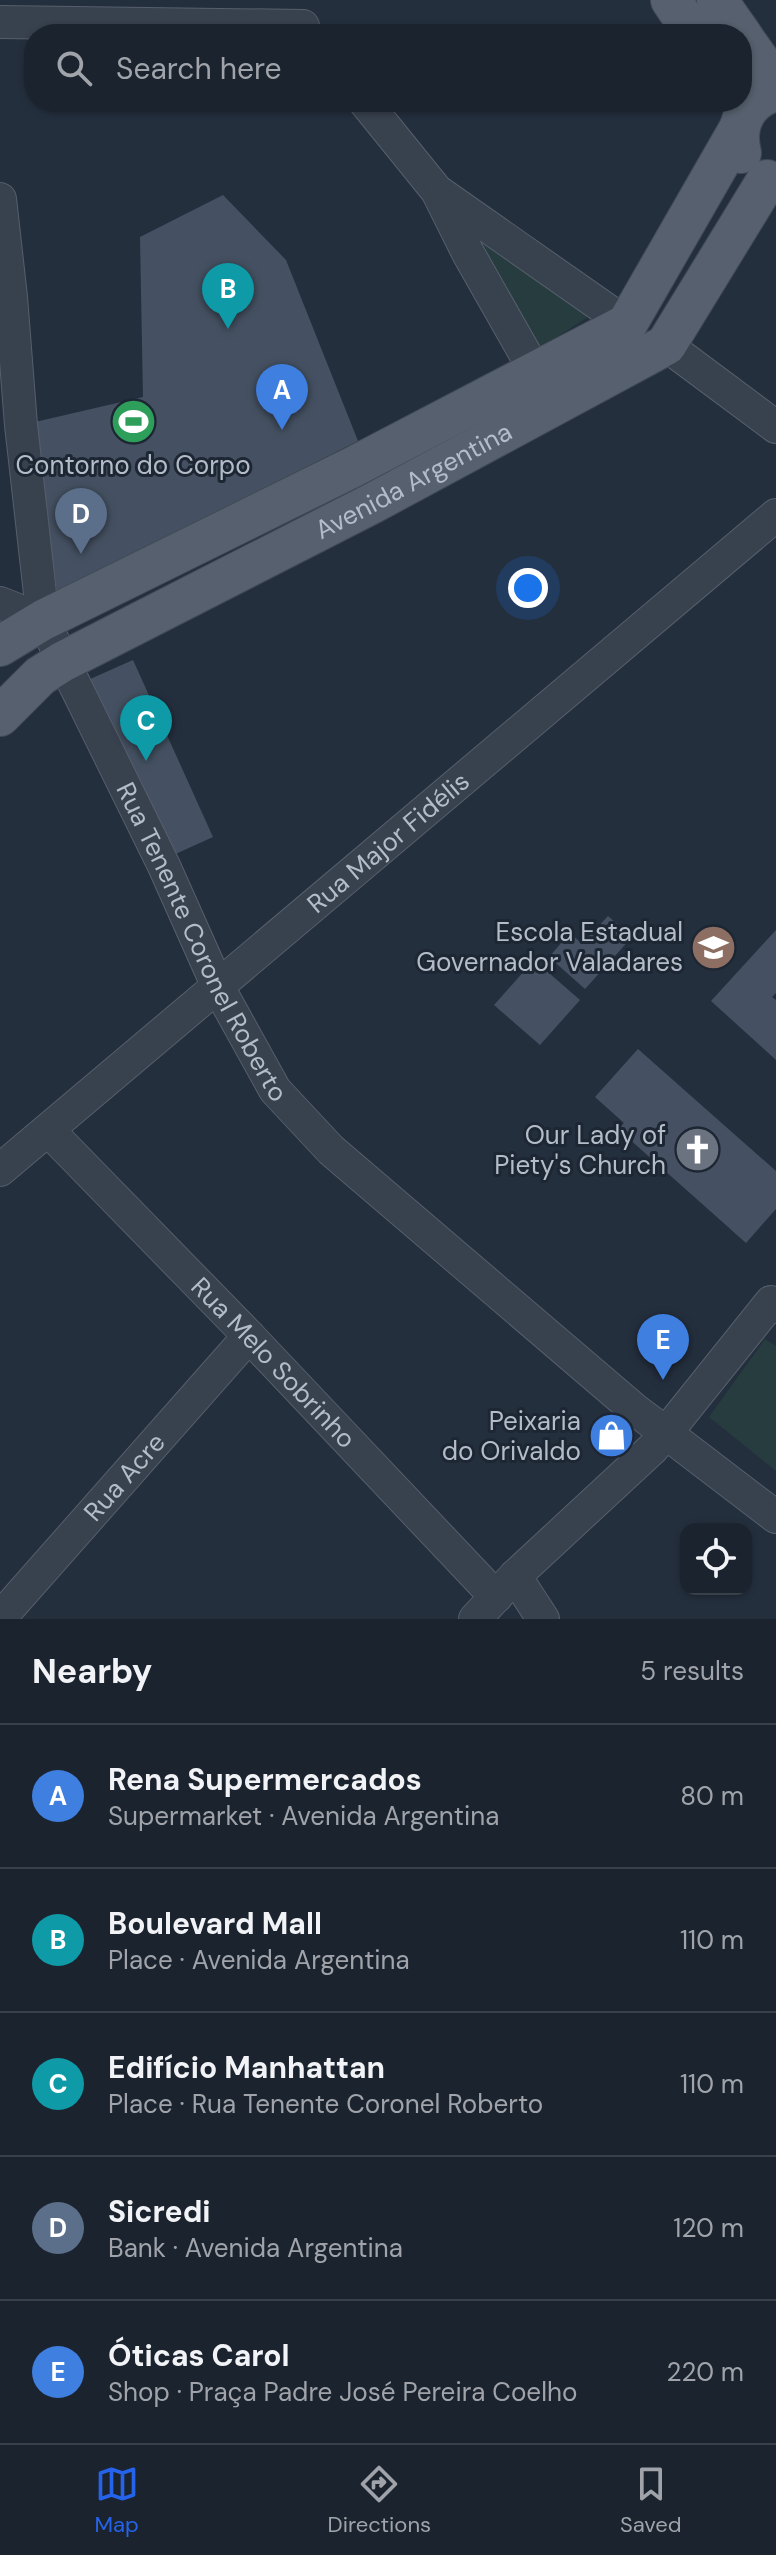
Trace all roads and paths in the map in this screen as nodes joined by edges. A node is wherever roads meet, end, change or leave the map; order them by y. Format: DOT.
graph roads {
  1 [pos="671,0"];
  2 [pos="717,0"];
  3 [pos="300,20"];
  4 [pos="0,22"];
  5 [pos="687,24"];
  6 [pos="733,24"];
  7 [pos="373,112"];
  8 [pos="751,112"];
  9 [pos="752,112"];
  10 [pos="771,182"];
  11 [pos="437,191"];
  12 [pos="0,199"];
  13 [pos="627,324"];
  14 [pos="666,345"];
  15 [pos="536,373"];
  16 [pos="776,427"];
  17 [pos="353,467"];
  18 [pos="373,503"];
  19 [pos="776,515"];
  20 [pos="0,603"];
  21 [pos="43,620"];
  22 [pos="0,645"];
  23 [pos="62,662"];
  24 [pos="0,716"];
  25 [pos="218,987"];
  26 [pos="48,1130"];
  27 [pos="0,1170"];
  28 [pos="774,1302"];
  29 [pos="249,1336"];
  30 [pos="666,1433"];
  31 [pos="776,1517"];
  32 [pos="496,1597"];
  33 [pos="0,1618"];
  34 [pos="543,1619"];
  1 -- 5 [label="main road"];
  2 -- 6 [label="main road"];
  3 -- 4 [label="street"];
  7 -- 11 [label="street"];
  8 -- 13 [label="main road"];
  9 -- 10 [label="main road"];
  10 -- 14 [label="main road"];
  11 -- 13 [label="street"];
  11 -- 15 [label="street"];
  12 -- 21 [label="street, Rua Tenente Coronel Roberto"];
  13 -- 15 [label="main road, Avenida Argentina"];
  14 -- 16 [label="street"];
  14 -- 18 [label="main road, Avenida Argentina"];
  15 -- 17 [label="main road, Avenida Argentina"];
  17 -- 18 [label="street"];
  17 -- 21 [label="main road, Avenida Argentina"];
  18 -- 23 [label="main road, Avenida Argentina"];
  19 -- 25 [label="street, Rua Major Fidélis"];
  20 -- 21 [label="street"];
  21 -- 22 [label="main road, Avenida Argentina"];
  21 -- 23 [label="street, Rua Tenente Coronel Roberto"];
  23 -- 24 [label="main road, Avenida Argentina"];
  23 -- 25 [label="street, Rua Tenente Coronel Roberto"];
  25 -- 26 [label="street, Rua Major Fidélis"];
  25 -- 30 [label="street, Rua Tenente Coronel Roberto"];
  26 -- 27 [label="street, Rua Major Fidélis"];
  26 -- 29 [label="street, Rua Melo Sobrinho"];
  28 -- 30 [label="street"];
  29 -- 32 [label="street, Rua Melo Sobrinho"];
  29 -- 33 [label="street, Rua Acre"];
  30 -- 31 [label="street, Rua Tenente Coronel Roberto"];
  30 -- 32 [label="street"];
  32 -- 34 [label="street, Rua Melo Sobrinho"];
}
